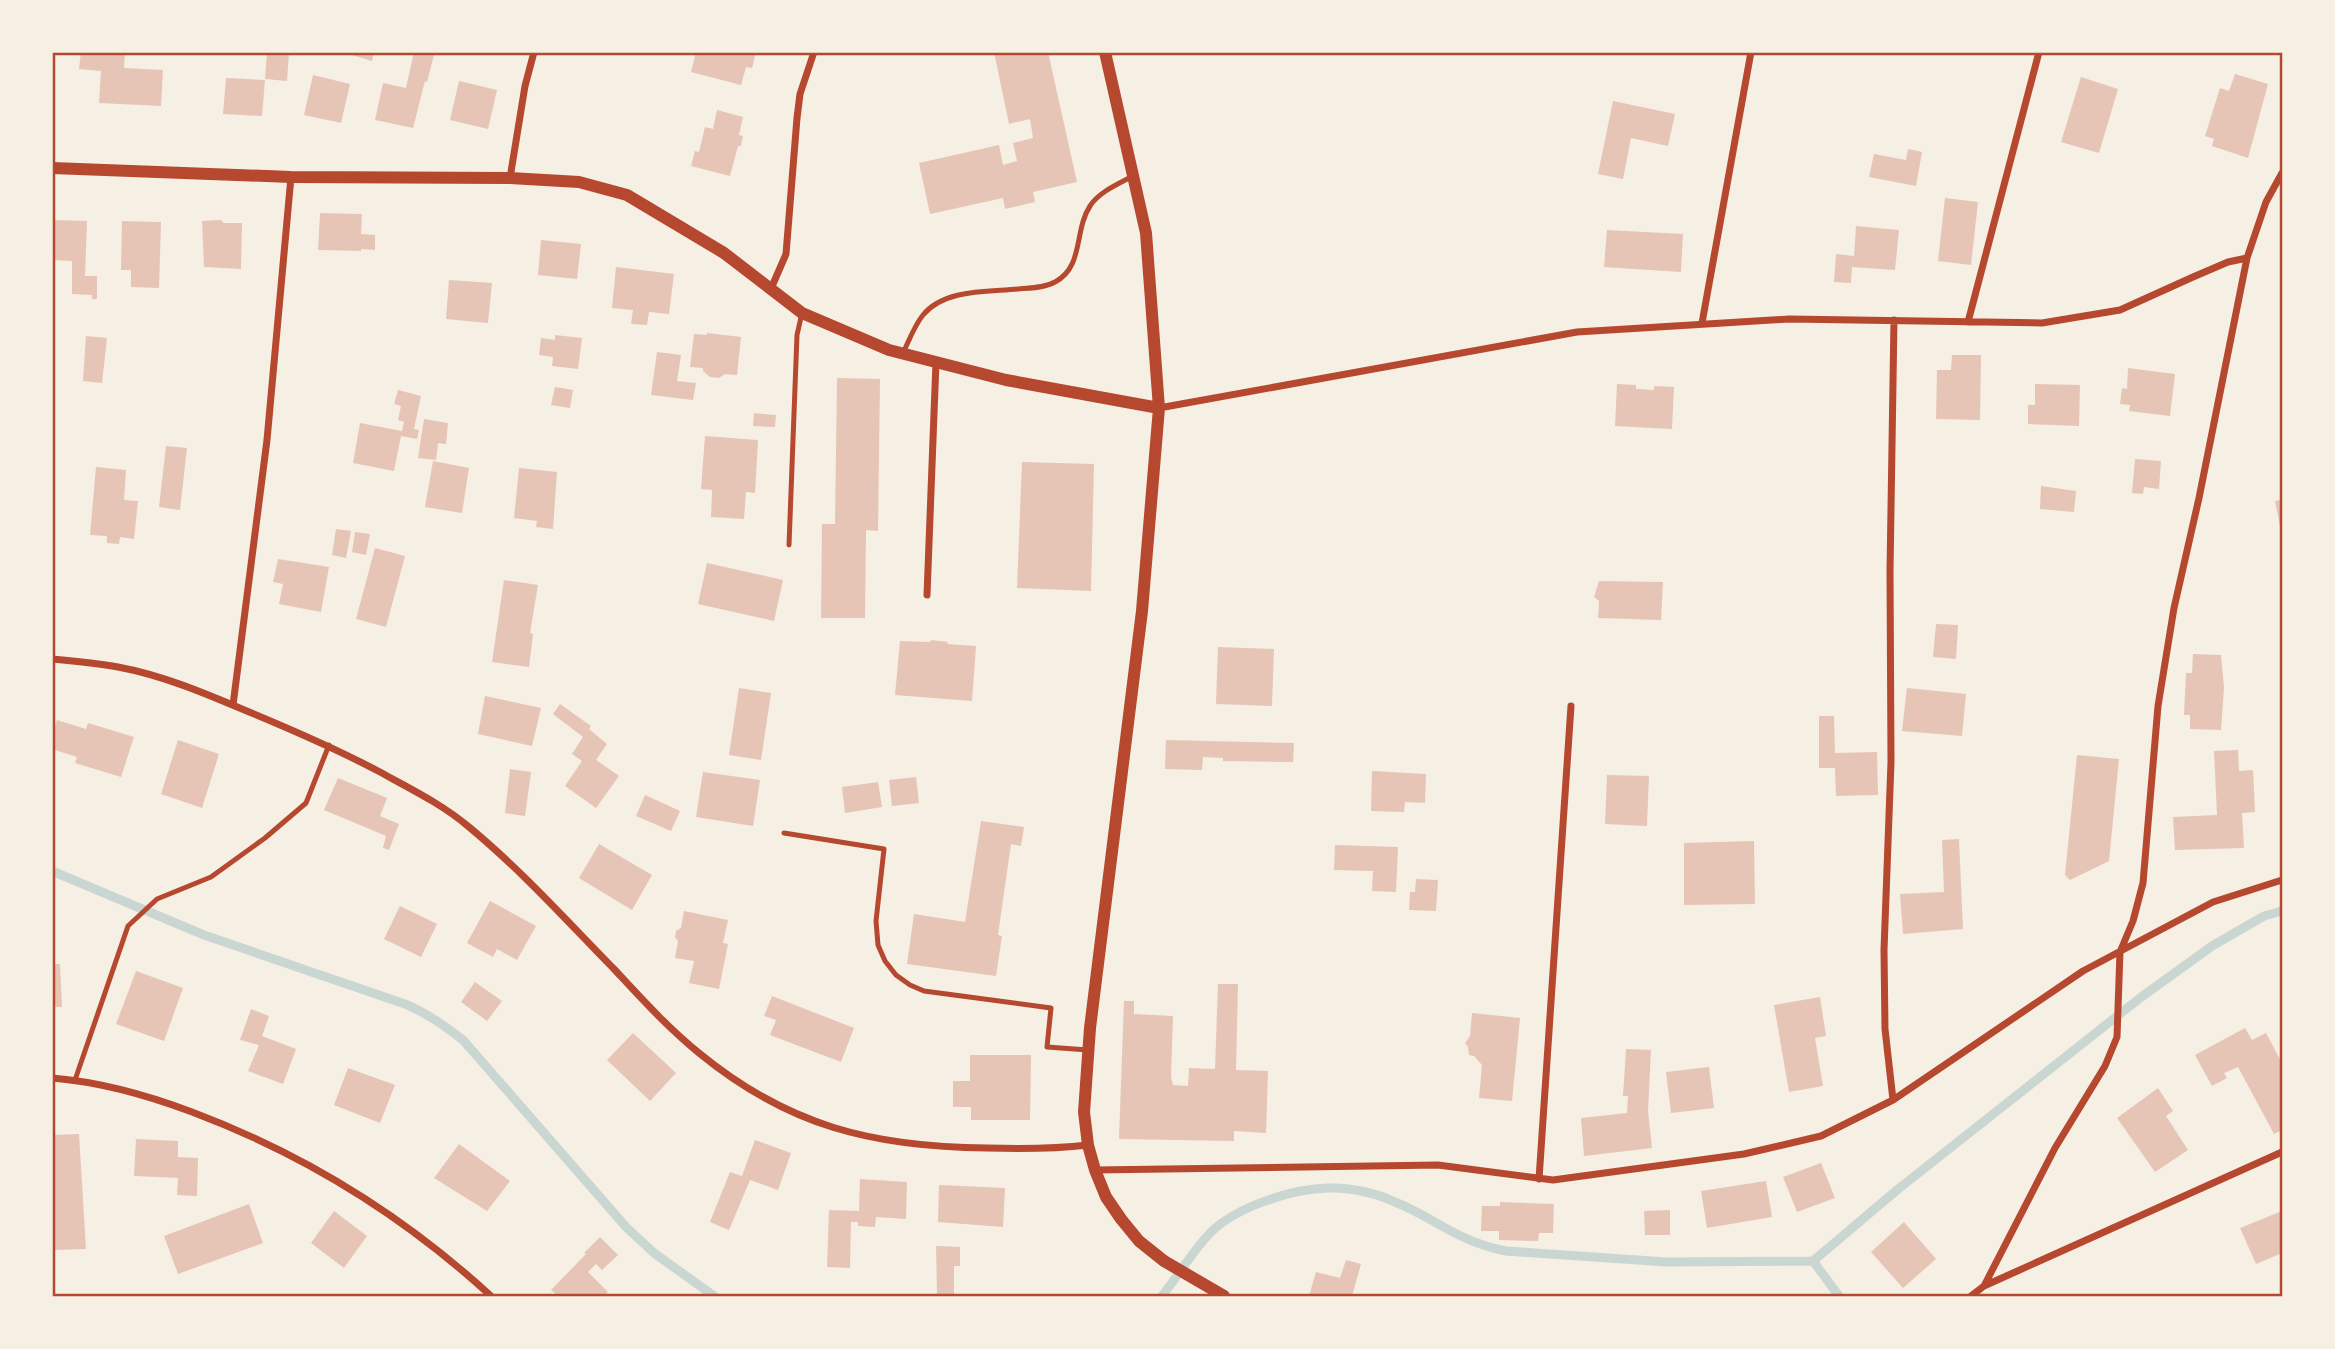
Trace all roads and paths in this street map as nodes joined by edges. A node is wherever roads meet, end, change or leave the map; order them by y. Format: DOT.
graph roads {
  1 [pos="534,52"];
  2 [pos="814,52"];
  3 [pos="1105,52"];
  4 [pos="1751,52"];
  5 [pos="2039,52"];
  6 [pos="52,169"];
  7 [pos="2282,172"];
  8 [pos="1133,176"];
  9 [pos="291,177"];
  10 [pos="510,178"];
  11 [pos="2247,258"];
  12 [pos="770,290"];
  13 [pos="802,313"];
  14 [pos="1894,320"];
  15 [pos="1968,322"];
  16 [pos="1702,323"];
  17 [pos="903,354"];
  18 [pos="936,362"];
  19 [pos="1159,408"];
  20 [pos="789,545"];
  21 [pos="927,595"];
  22 [pos="52,659"];
  23 [pos="233,705"];
  24 [pos="1571,706"];
  25 [pos="329,745"];
  26 [pos="784,833"];
  27 [pos="2283,880"];
  28 [pos="2120,952"];
  29 [pos="1088,1050"];
  30 [pos="52,1078"];
  31 [pos="75,1080"];
  32 [pos="1893,1100"];
  33 [pos="1088,1145"];
  34 [pos="2283,1152"];
  35 [pos="1096,1170"];
  36 [pos="1539,1179"];
  37 [pos="1984,1286"];
  38 [pos="491,1297"];
  39 [pos="1224,1297"];
  40 [pos="1971,1297"];
  1 -- 10 [label="street"];
  2 -- 12 [label="street"];
  3 -- 8 [label="street"];
  4 -- 16 [label="street"];
  5 -- 15 [label="street"];
  6 -- 9 [label="street"];
  7 -- 11 [label="street"];
  8 -- 17 [label="lane"];
  8 -- 19 [label="street"];
  9 -- 10 [label="street"];
  9 -- 23 [label="street"];
  10 -- 12 [label="street"];
  11 -- 15 [label="street"];
  11 -- 28 [label="street"];
  12 -- 13 [label="street"];
  13 -- 17 [label="street"];
  13 -- 20 [label="lane"];
  14 -- 15 [label="street"];
  14 -- 16 [label="street"];
  14 -- 32 [label="street"];
  16 -- 19 [label="street"];
  17 -- 18 [label="street"];
  18 -- 19 [label="street"];
  18 -- 21 [label="street"];
  19 -- 29 [label="street"];
  22 -- 23 [label="street"];
  23 -- 25 [label="street"];
  24 -- 36 [label="street"];
  25 -- 31 [label="lane"];
  25 -- 33 [label="street"];
  26 -- 29 [label="lane"];
  27 -- 28 [label="street"];
  28 -- 32 [label="street"];
  28 -- 37 [label="street"];
  29 -- 33 [label="street"];
  30 -- 31 [label="street"];
  31 -- 38 [label="street"];
  32 -- 36 [label="street"];
  33 -- 35 [label="street"];
  34 -- 37 [label="street"];
  35 -- 36 [label="street"];
  35 -- 39 [label="street"];
  37 -- 40 [label="street"];
}
